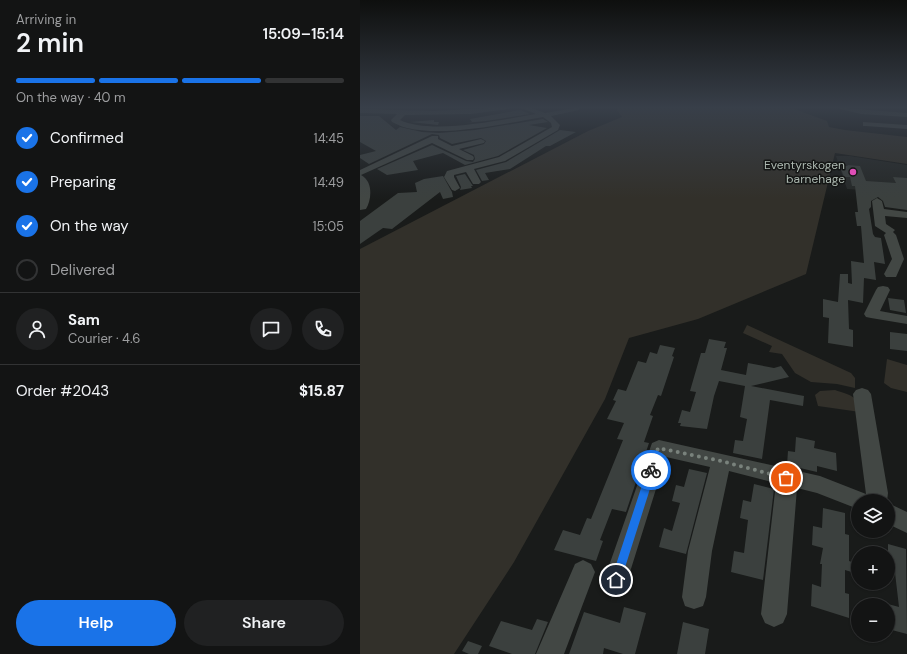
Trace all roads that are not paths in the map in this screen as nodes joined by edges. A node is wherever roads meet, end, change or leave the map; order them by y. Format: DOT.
graph roads {
  1 [pos="539,138"];
  2 [pos="481,141"];
  3 [pos="451,149"];
  4 [pos="517,151"];
  5 [pos="530,154"];
  6 [pos="469,163"];
  7 [pos="360,173"];
  8 [pos="360,178"];
  9 [pos="476,182"];
  10 [pos="455,188"];
  11 [pos="362,207"];
  12 [pos="907,215"];
  13 [pos="902,260"];
  14 [pos="891,274"];
  15 [pos="883,290"];
  16 [pos="907,320"];
  17 [pos="862,394"];
  18 [pos="721,461"];
  19 [pos="786,478"];
  20 [pos="878,494"];
  21 [pos="851,497"];
  22 [pos="895,517"];
  23 [pos="907,523"];
  24 [pos="583,572"];
  25 [pos="616,580"];
  26 [pos="694,597"];
  27 [pos="774,614"];
  28 [pos="550,654"];
  1 -- 4 [label="street"];
  2 -- 3 [label="street"];
  3 -- 6 [label="street"];
  3 -- 7 [label="street"];
  4 -- 5 [label="street"];
  4 -- 6 [label="street"];
  6 -- 9 [label="street"];
  6 -- 10 [label="street"];
  8 -- 11 [label="street"];
  12 -- 13 [label="street"];
  13 -- 14 [label="street"];
  15 -- 16 [label="street"];
  17 -- 20 [label="street"];
  18 -- 19 [label="street"];
  18 -- 25 [label="street"];
  18 -- 26 [label="street"];
  19 -- 21 [label="street"];
  19 -- 27 [label="street"];
  22 -- 23 [label="street"];
  24 -- 28 [label="street"];
}
